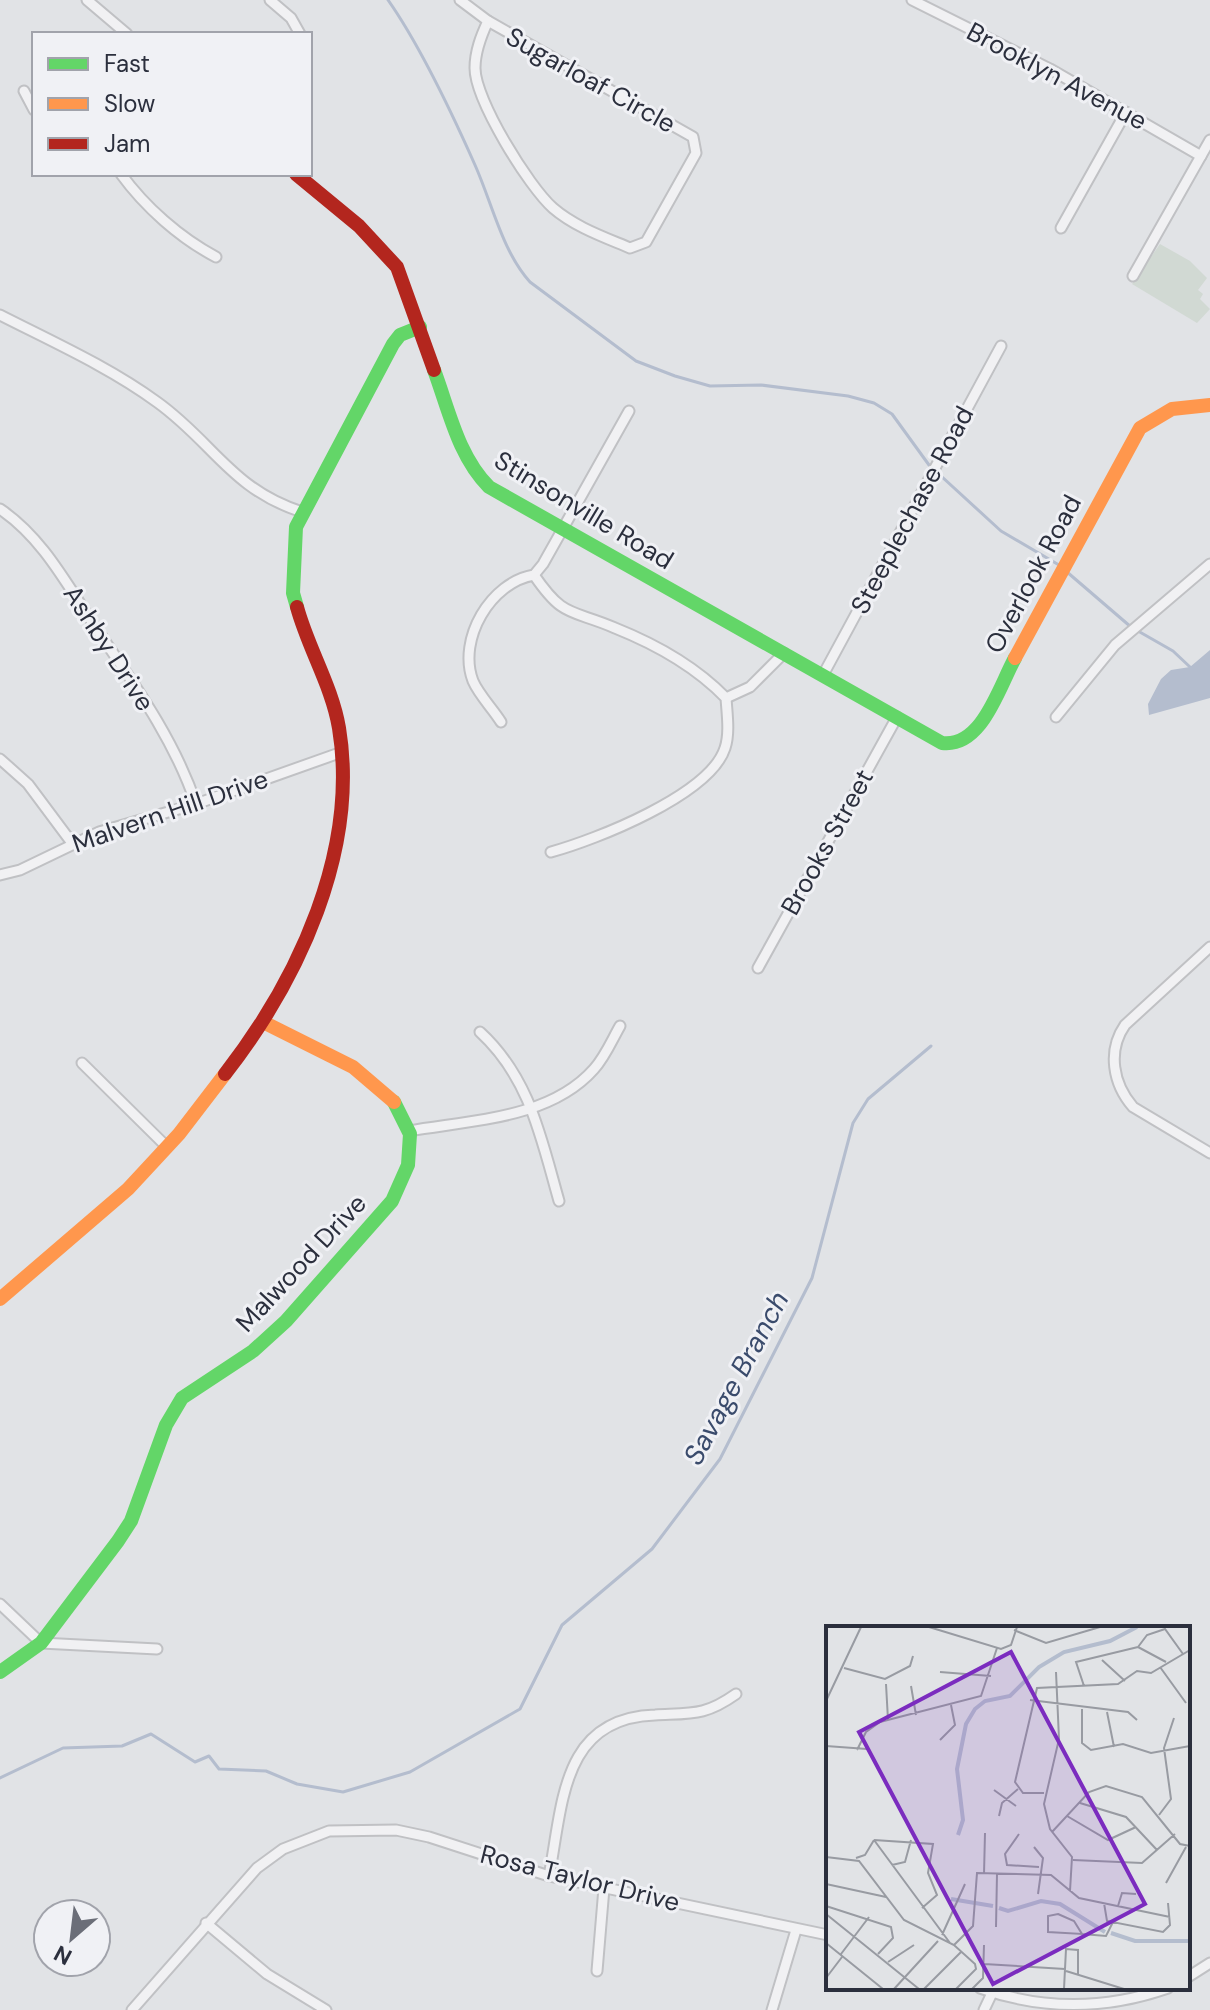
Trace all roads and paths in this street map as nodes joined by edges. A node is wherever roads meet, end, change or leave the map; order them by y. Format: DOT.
graph roads {
  1 [pos="87,0"];
  2 [pos="270,0"];
  3 [pos="460,0"];
  4 [pos="912,0"];
  5 [pos="488,21"];
  6 [pos="125,32"];
  7 [pos="299,32"];
  8 [pos="24,91"];
  9 [pos="32,106"];
  10 [pos="1126,112"];
  11 [pos="1210,140"];
  12 [pos="1201,156"];
  13 [pos="123,176"];
  14 [pos="298,176"];
  15 [pos="1061,228"];
  16 [pos="216,257"];
  17 [pos="1133,276"];
  18 [pos="0,315"];
  19 [pos="420,327"];
  20 [pos="1001,346"];
  21 [pos="1210,405"];
  22 [pos="629,411"];
  23 [pos="0,509"];
  24 [pos="302,512"];
  25 [pos="564,529"];
  26 [pos="1210,564"];
  27 [pos="534,575"];
  28 [pos="784,653"];
  29 [pos="823,675"];
  30 [pos="726,698"];
  31 [pos="897,717"];
  32 [pos="1056,717"];
  33 [pos="501,722"];
  34 [pos="343,752"];
  35 [pos="0,759"];
  36 [pos="196,804"];
  37 [pos="72,843"];
  38 [pos="551,852"];
  39 [pos="0,875"];
  40 [pos="1210,947"];
  41 [pos="758,968"];
  42 [pos="263,1022"];
  43 [pos="620,1026"];
  44 [pos="480,1032"];
  45 [pos="82,1063"];
  46 [pos="533,1108"];
  47 [pos="409,1131"];
  48 [pos="167,1147"];
  49 [pos="1210,1153"];
  50 [pos="559,1201"];
  51 [pos="0,1299"];
  52 [pos="0,1604"];
  53 [pos="41,1643"];
  54 [pos="157,1649"];
  55 [pos="0,1672"];
  56 [pos="736,1694"];
  57 [pos="549,1876"];
  58 [pos="604,1888"];
  59 [pos="206,1923"];
  60 [pos="796,1930"];
  61 [pos="826,1935"];
  62 [pos="1210,1963"];
  63 [pos="597,1971"];
  64 [pos="1190,1976"];
  65 [pos="985,1990"];
  66 [pos="1162,1990"];
  67 [pos="992,1993"];
  68 [pos="132,2010"];
  69 [pos="326,2010"];
  70 [pos="772,2010"];
  71 [pos="984,2010"];
  1 -- 6 [label="street"];
  2 -- 7 [label="street"];
  3 -- 5 [label="street, Sugarloaf Circle"];
  4 -- 10 [label="street, Brooklyn Avenue"];
  5 -- 5 [label="street, Sugarloaf Circle"];
  8 -- 9 [label="street"];
  10 -- 12 [label="street, Brooklyn Avenue"];
  10 -- 15 [label="street"];
  11 -- 12 [label="street"];
  12 -- 17 [label="street"];
  13 -- 16 [label="street"];
  14 -- 19 [label="street, Stinsonville Road"];
  18 -- 24 [label="street"];
  19 -- 24 [label="street"];
  19 -- 25 [label="street, Stinsonville Road"];
  20 -- 29 [label="street, Steeplechase Road"];
  21 -- 31 [label="street, Overlook Road"];
  22 -- 25 [label="street"];
  23 -- 36 [label="street, Ashby Drive"];
  24 -- 34 [label="street"];
  25 -- 27 [label="street"];
  25 -- 28 [label="street, Stinsonville Road"];
  26 -- 32 [label="street"];
  27 -- 30 [label="street"];
  27 -- 33 [label="street"];
  28 -- 29 [label="street, Stinsonville Road"];
  28 -- 30 [label="street"];
  29 -- 31 [label="street, Stinsonville Road"];
  30 -- 38 [label="street"];
  31 -- 41 [label="street, Brooks Street"];
  34 -- 36 [label="street, Malvern Hill Drive"];
  34 -- 42 [label="street"];
  35 -- 37 [label="street"];
  36 -- 37 [label="street, Malvern Hill Drive"];
  37 -- 39 [label="street, Malvern Hill Drive"];
  40 -- 49 [label="street"];
  42 -- 47 [label="street, Malwood Drive"];
  42 -- 48 [label="street"];
  43 -- 46 [label="street"];
  44 -- 46 [label="street"];
  45 -- 48 [label="street"];
  46 -- 47 [label="street"];
  46 -- 50 [label="street"];
  47 -- 53 [label="street, Malwood Drive"];
  48 -- 51 [label="street"];
  52 -- 53 [label="street"];
  53 -- 54 [label="street"];
  53 -- 55 [label="street, Malwood Drive"];
  56 -- 57 [label="street"];
  57 -- 58 [label="street, Rosa Taylor Drive"];
  57 -- 59 [label="street, Rosa Taylor Drive"];
  58 -- 60 [label="street, Rosa Taylor Drive"];
  58 -- 63 [label="street"];
  59 -- 68 [label="street, Rosa Taylor Drive"];
  59 -- 69 [label="street"];
  60 -- 61 [label="street, Rosa Taylor Drive"];
  60 -- 70 [label="street"];
  62 -- 64 [label="street"];
  65 -- 67 [label="street"];
  66 -- 67 [label="street"];
  67 -- 71 [label="street"];
}
